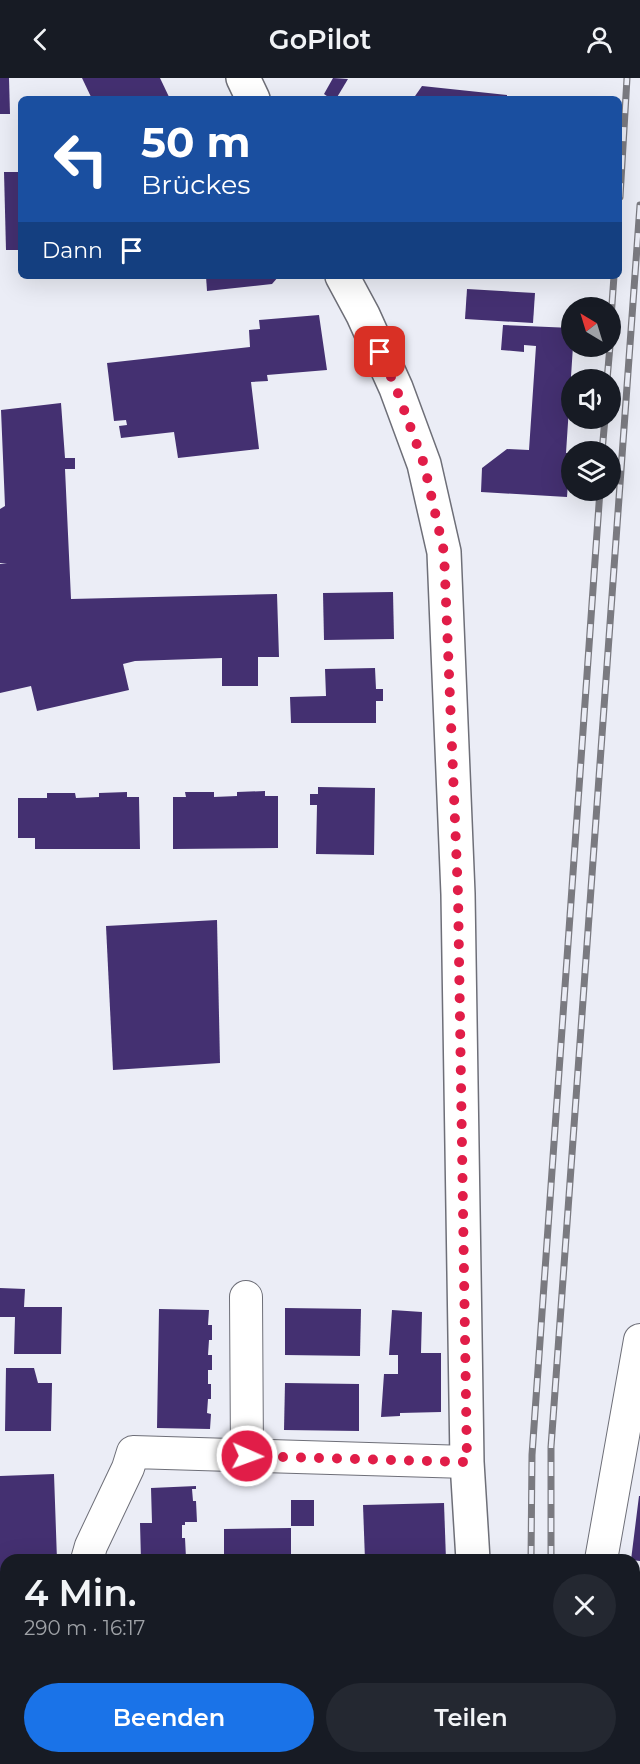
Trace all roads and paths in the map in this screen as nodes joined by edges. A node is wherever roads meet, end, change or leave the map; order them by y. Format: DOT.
graph roads {
  1 [pos="243,78"];
  2 [pos="252,96"];
  3 [pos="344,279"];
  4 [pos="246,1297"];
  5 [pos="640,1340"];
  6 [pos="247,1456"];
  7 [pos="467,1462"];
  8 [pos="89,1554"];
  9 [pos="473,1554"];
  10 [pos="602,1554"];
  1 -- 2 [label="main road"];
  3 -- 7 [label="main road"];
  4 -- 6 [label="street"];
  5 -- 10 [label="street"];
  6 -- 7 [label="street"];
  6 -- 8 [label="street"];
  7 -- 9 [label="main road"];
}
